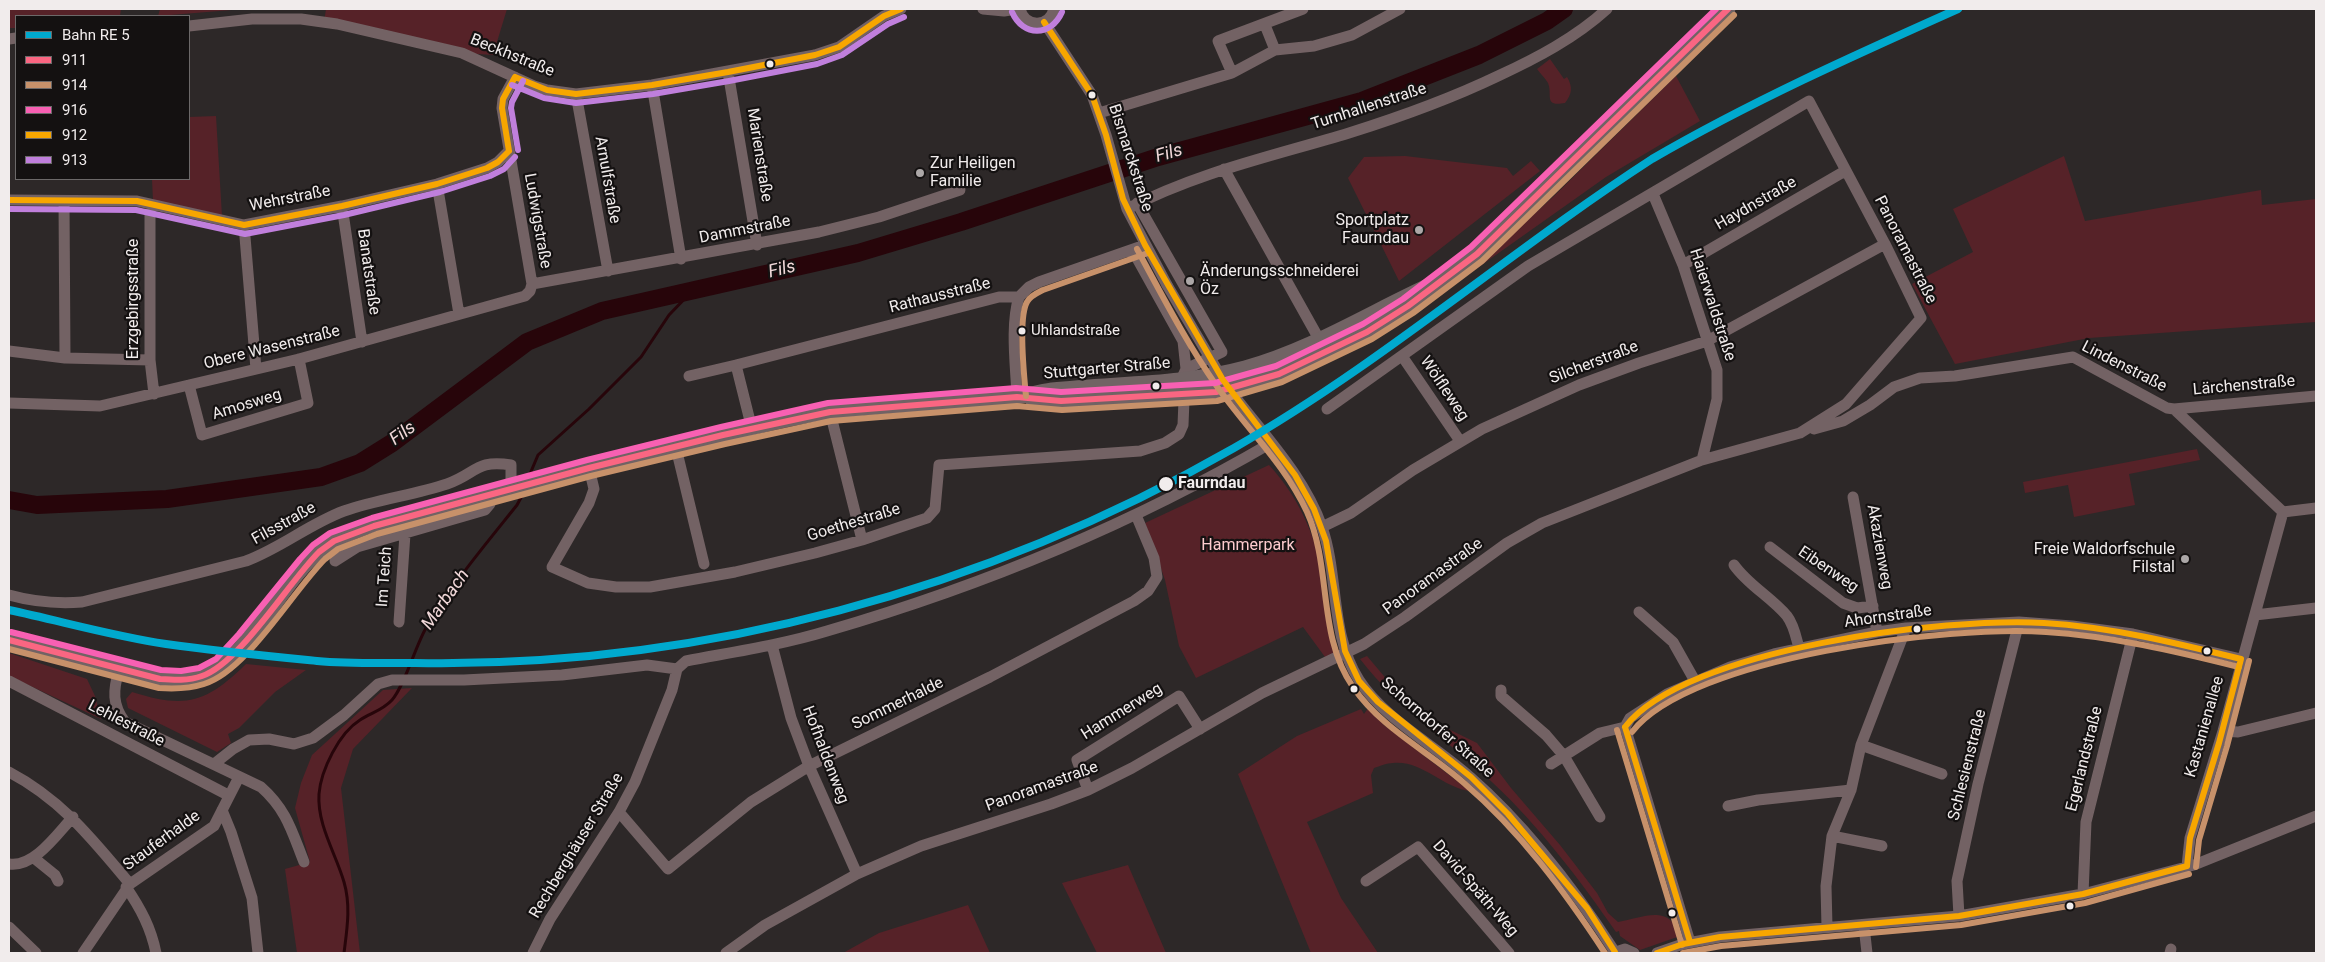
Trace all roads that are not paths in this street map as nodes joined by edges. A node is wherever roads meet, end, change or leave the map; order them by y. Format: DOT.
graph roads {
  1 [pos="901,9"];
  2 [pos="984,9"];
  3 [pos="1019,9"];
  4 [pos="1054,9"];
  5 [pos="1303,9"];
  6 [pos="1400,9"];
  7 [pos="1608,9"];
  8 [pos="1728,9"];
  9 [pos="1382,13"];
  10 [pos="1044,22"];
  11 [pos="1265,25"];
  12 [pos="190,26"];
  13 [pos="1275,50"];
  14 [pos="728,72"];
  15 [pos="1232,73"];
  16 [pos="515,77"];
  17 [pos="652,85"];
  18 [pos="576,94"];
  19 [pos="1099,113"];
  20 [pos="509,151"];
  21 [pos="1224,169"];
  22 [pos="1845,171"];
  23 [pos="437,184"];
  24 [pos="960,190"];
  25 [pos="1653,194"];
  26 [pos="9,200"];
  27 [pos="64,201"];
  28 [pos="150,204"];
  29 [pos="342,206"];
  30 [pos="1132,206"];
  31 [pos="244,225"];
  32 [pos="757,244"];
  33 [pos="1885,244"];
  34 [pos="1145,245"];
  35 [pos="1133,251"];
  36 [pos="681,259"];
  37 [pos="1683,265"];
  38 [pos="608,271"];
  39 [pos="1448,276"];
  40 [pos="532,284"];
  41 [pos="1019,297"];
  42 [pos="459,314"];
  43 [pos="1316,335"];
  44 [pos="362,342"];
  45 [pos="1707,342"];
  46 [pos="9,351"];
  47 [pos="1402,356"];
  48 [pos="65,358"];
  49 [pos="299,359"];
  50 [pos="150,360"];
  51 [pos="736,365"];
  52 [pos="256,369"];
  53 [pos="689,376"];
  54 [pos="1184,381"];
  55 [pos="189,384"];
  56 [pos="154,394"];
  57 [pos="2316,396"];
  58 [pos="1017,397"];
  59 [pos="1236,398"];
  60 [pos="9,403"];
  61 [pos="1327,409"];
  62 [pos="2174,409"];
  63 [pos="830,412"];
  64 [pos="752,429"];
  65 [pos="1800,433"];
  66 [pos="1460,441"];
  67 [pos="1271,444"];
  68 [pos="676,448"];
  69 [pos="1702,460"];
  70 [pos="589,468"];
  71 [pos="516,488"];
  72 [pos="490,495"];
  73 [pos="1853,497"];
  74 [pos="2316,508"];
  75 [pos="2283,512"];
  76 [pos="1136,515"];
  77 [pos="1322,527"];
  78 [pos="405,534"];
  79 [pos="862,540"];
  80 [pos="1770,548"];
  81 [pos="335,561"];
  82 [pos="704,564"];
  83 [pos="1734,565"];
  84 [pos="9,595"];
  85 [pos="1873,606"];
  86 [pos="2316,608"];
  87 [pos="1639,612"];
  88 [pos="2255,615"];
  89 [pos="399,622"];
  90 [pos="2019,622"];
  91 [pos="1906,628"];
  92 [pos="1877,632"];
  93 [pos="2133,634"];
  94 [pos="9,640"];
  95 [pos="772,645"];
  96 [pos="1800,648"];
  97 [pos="1345,651"];
  98 [pos="2241,659"];
  99 [pos="677,669"];
  100 [pos="117,671"];
  101 [pos="9,681"];
  102 [pos="1695,682"];
  103 [pos="1501,690"];
  104 [pos="2316,713"];
  105 [pos="1625,727"];
  106 [pos="1200,730"];
  107 [pos="2223,730"];
  108 [pos="1862,745"];
  109 [pos="1564,756"];
  110 [pos="214,764"];
  111 [pos="1551,764"];
  112 [pos="808,766"];
  113 [pos="9,772"];
  114 [pos="1942,774"];
  115 [pos="239,777"];
  116 [pos="1088,790"];
  117 [pos="1851,790"];
  118 [pos="228,795"];
  119 [pos="1728,806"];
  120 [pos="222,810"];
  121 [pos="619,812"];
  122 [pos="2316,816"];
  123 [pos="73,817"];
  124 [pos="1600,817"];
  125 [pos="1832,836"];
  126 [pos="1882,846"];
  127 [pos="34,858"];
  128 [pos="304,862"];
  129 [pos="9,864"];
  130 [pos="2187,866"];
  131 [pos="857,874"];
  132 [pos="58,881"];
  133 [pos="1366,881"];
  134 [pos="128,886"];
  135 [pos="2083,894"];
  136 [pos="1959,916"];
  137 [pos="9,926"];
  138 [pos="1827,926"];
  139 [pos="1864,926"];
  140 [pos="21,937"];
  141 [pos="9,941"];
  142 [pos="1690,942"];
  143 [pos="1614,952"];
  144 [pos="36,953"];
  145 [pos="83,953"];
  146 [pos="156,953"];
  147 [pos="258,953"];
  148 [pos="534,953"];
  149 [pos="726,953"];
  150 [pos="1509,953"];
  151 [pos="1634,953"];
  152 [pos="1657,953"];
  153 [pos="1867,953"];
  1 -- 14 [label="street, Beckhstraße"];
  2 -- 3 [label="street"];
  3 -- 10 [label="street"];
  4 -- 10 [label="street"];
  5 -- 11 [label="street"];
  6 -- 9 [label="street"];
  7 -- 21 [label="street, Turnhallenstraße"];
  8 -- 39 [label="main road, Stuttgarter Straße"];
  9 -- 13 [label="street"];
  10 -- 19 [label="street, Bismarckstraße"];
  11 -- 13 [label="street"];
  11 -- 15 [label="street"];
  12 -- 16 [label="street, Beckhstraße"];
  13 -- 15 [label="street"];
  14 -- 17 [label="street, Beckhstraße"];
  14 -- 32 [label="street, Marienstraße"];
  15 -- 19 [label="street"];
  16 -- 18 [label="street, Beckhstraße"];
  16 -- 20 [label="street, Ludwigstraße"];
  17 -- 18 [label="street, Beckhstraße"];
  17 -- 36 [label="street"];
  18 -- 38 [label="street, Arnulfstraße"];
  19 -- 30 [label="street, Bismarckstraße"];
  20 -- 23 [label="street, Wehrstraße"];
  20 -- 40 [label="street, Ludwigstraße"];
  21 -- 30 [label="street, Turnhallenstraße"];
  21 -- 43 [label="street"];
  22 -- 25 [label="street, Panoramastraße"];
  22 -- 33 [label="street, Panoramastraße"];
  22 -- 37 [label="street, Haydnstraße"];
  23 -- 29 [label="street, Wehrstraße"];
  23 -- 42 [label="street"];
  24 -- 32 [label="street, Dammstraße"];
  25 -- 37 [label="street, Haierwaldstraße"];
  25 -- 47 [label="street"];
  26 -- 27 [label="street, Wehrstraße"];
  27 -- 28 [label="street, Wehrstraße"];
  27 -- 48 [label="street"];
  28 -- 31 [label="street, Wehrstraße"];
  28 -- 50 [label="street, Erzgebirgsstraße"];
  29 -- 31 [label="street, Wehrstraße"];
  29 -- 44 [label="street, Banatstraße"];
  30 -- 34 [label="street, Bismarckstraße"];
  30 -- 54 [label="street, Bismarckstraße"];
  31 -- 52 [label="street"];
  32 -- 36 [label="street, Dammstraße"];
  33 -- 45 [label="street, Silcherstraße"];
  33 -- 65 [label="street, Panoramastraße"];
  34 -- 35 [label="street"];
  34 -- 59 [label="street, Bismarckstraße, bridge"];
  35 -- 41 [label="street"];
  35 -- 54 [label="street"];
  36 -- 38 [label="street, Dammstraße"];
  37 -- 45 [label="street, Haierwaldstraße"];
  38 -- 40 [label="street, Dammstraße"];
  39 -- 43 [label="main road, Stuttgarter Straße"];
  39 -- 54 [label="main road, Stuttgarter Straße"];
  40 -- 42 [label="street, Obere Wasenstraße"];
  41 -- 51 [label="street, Rathausstraße"];
  41 -- 58 [label="street"];
  42 -- 44 [label="street, Obere Wasenstraße"];
  43 -- 54 [label="main road, Stuttgarter Straße"];
  44 -- 49 [label="street, Obere Wasenstraße"];
  45 -- 66 [label="street, Silcherstraße"];
  45 -- 69 [label="street, Haierwaldstraße"];
  46 -- 48 [label="street"];
  47 -- 61 [label="street"];
  47 -- 66 [label="street, Wölfleweg"];
  48 -- 50 [label="street"];
  49 -- 52 [label="street, Obere Wasenstraße"];
  49 -- 55 [label="street, Amosweg"];
  50 -- 56 [label="street, Erzgebirgsstraße"];
  51 -- 53 [label="street, Rathausstraße"];
  51 -- 64 [label="street"];
  52 -- 55 [label="street, Obere Wasenstraße"];
  54 -- 58 [label="main road, Stuttgarter Straße"];
  54 -- 79 [label="street, Goethestraße"];
  55 -- 56 [label="street, Obere Wasenstraße"];
  56 -- 60 [label="street, Obere Wasenstraße"];
  57 -- 62 [label="street, Lärchenstraße"];
  58 -- 63 [label="main road, Stuttgarter Straße"];
  59 -- 67 [label="street, Schorndorfer Straße"];
  62 -- 65 [label="street, Lindenstraße"];
  62 -- 75 [label="street, Lindenstraße"];
  63 -- 64 [label="main road, Stuttgarter Straße"];
  63 -- 79 [label="street"];
  64 -- 68 [label="main road, Stuttgarter Straße"];
  65 -- 69 [label="street, Panoramastraße"];
  66 -- 77 [label="street, Silcherstraße"];
  67 -- 76 [label="street"];
  67 -- 77 [label="street, Schorndorfer Straße"];
  68 -- 70 [label="main road, Stuttgarter Straße"];
  68 -- 82 [label="street"];
  69 -- 97 [label="street, Panoramastraße"];
  70 -- 71 [label="main road, Stuttgarter Straße"];
  70 -- 79 [label="street, Goethestraße"];
  71 -- 72 [label="main road, Stuttgarter Straße"];
  71 -- 84 [label="street, Filsstraße"];
  72 -- 78 [label="street, Im Teich"];
  72 -- 100 [label="main road, Stuttgarter Straße"];
  73 -- 85 [label="street, Akazienweg"];
  74 -- 75 [label="street"];
  75 -- 88 [label="street, Kastanienallee"];
  76 -- 95 [label="street"];
  76 -- 112 [label="street, Sommerhalde"];
  77 -- 97 [label="street, Schorndorfer Straße"];
  78 -- 81 [label="street, Im Teich"];
  78 -- 89 [label="street, Im Teich"];
  80 -- 85 [label="street, Eibenweg"];
  83 -- 96 [label="street"];
  85 -- 92 [label="street, Akazienweg"];
  86 -- 88 [label="street"];
  87 -- 102 [label="street"];
  88 -- 98 [label="street, Kastanienallee"];
  90 -- 91 [label="street, Ahornstraße"];
  90 -- 93 [label="street, Ahornstraße"];
  90 -- 136 [label="street, Schlesienstraße"];
  91 -- 92 [label="street, Ahornstraße"];
  91 -- 108 [label="street"];
  92 -- 96 [label="street, Ahornstraße"];
  93 -- 98 [label="street, Ahornstraße"];
  93 -- 135 [label="street, Egerlandstraße"];
  94 -- 100 [label="main road, Stuttgarter Straße"];
  95 -- 99 [label="street"];
  95 -- 112 [label="street, Hofhaldenweg"];
  96 -- 102 [label="street, Ahornstraße"];
  97 -- 106 [label="street, Panoramastraße"];
  97 -- 143 [label="street, Schorndorfer Straße"];
  98 -- 107 [label="street, Kastanienallee"];
  99 -- 110 [label="street"];
  99 -- 121 [label="street, Rechberghäuser Straße"];
  100 -- 110 [label="street, Lehlestraße"];
  101 -- 118 [label="street, Lehlestraße"];
  102 -- 105 [label="street, Ahornstraße"];
  103 -- 109 [label="street"];
  104 -- 107 [label="street"];
  105 -- 109 [label="street"];
  105 -- 142 [label="street"];
  106 -- 116 [label="street, Panoramastraße"];
  106 -- 116 [label="street, Hammerweg"];
  107 -- 130 [label="street, Kastanienallee"];
  108 -- 114 [label="street"];
  108 -- 117 [label="street"];
  109 -- 111 [label="street"];
  109 -- 124 [label="street"];
  110 -- 115 [label="street, Lehlestraße"];
  112 -- 121 [label="street, Sommerhalde"];
  112 -- 131 [label="street, Hofhaldenweg"];
  113 -- 123 [label="street"];
  115 -- 118 [label="street, Stauferhalde"];
  115 -- 128 [label="street, Lehlestraße"];
  116 -- 131 [label="street, Panoramastraße"];
  117 -- 119 [label="street"];
  117 -- 125 [label="street"];
  118 -- 120 [label="street, Stauferhalde"];
  120 -- 134 [label="street, Stauferhalde"];
  120 -- 147 [label="street"];
  121 -- 148 [label="street, Rechberghäuser Straße"];
  122 -- 130 [label="street"];
  123 -- 127 [label="street"];
  123 -- 134 [label="street"];
  125 -- 126 [label="street"];
  125 -- 138 [label="street"];
  127 -- 129 [label="street"];
  127 -- 132 [label="street"];
  130 -- 135 [label="street"];
  131 -- 149 [label="street, Panoramastraße"];
  133 -- 150 [label="street, David-Späth-Weg"];
  134 -- 145 [label="street, Stauferhalde"];
  134 -- 146 [label="street"];
  135 -- 136 [label="street"];
  136 -- 139 [label="street"];
  137 -- 140 [label="street"];
  138 -- 139 [label="street"];
  138 -- 142 [label="street"];
  139 -- 153 [label="street"];
  140 -- 141 [label="street"];
  140 -- 144 [label="street"];
  142 -- 152 [label="street"];
  143 -- 151 [label="street"];
}
